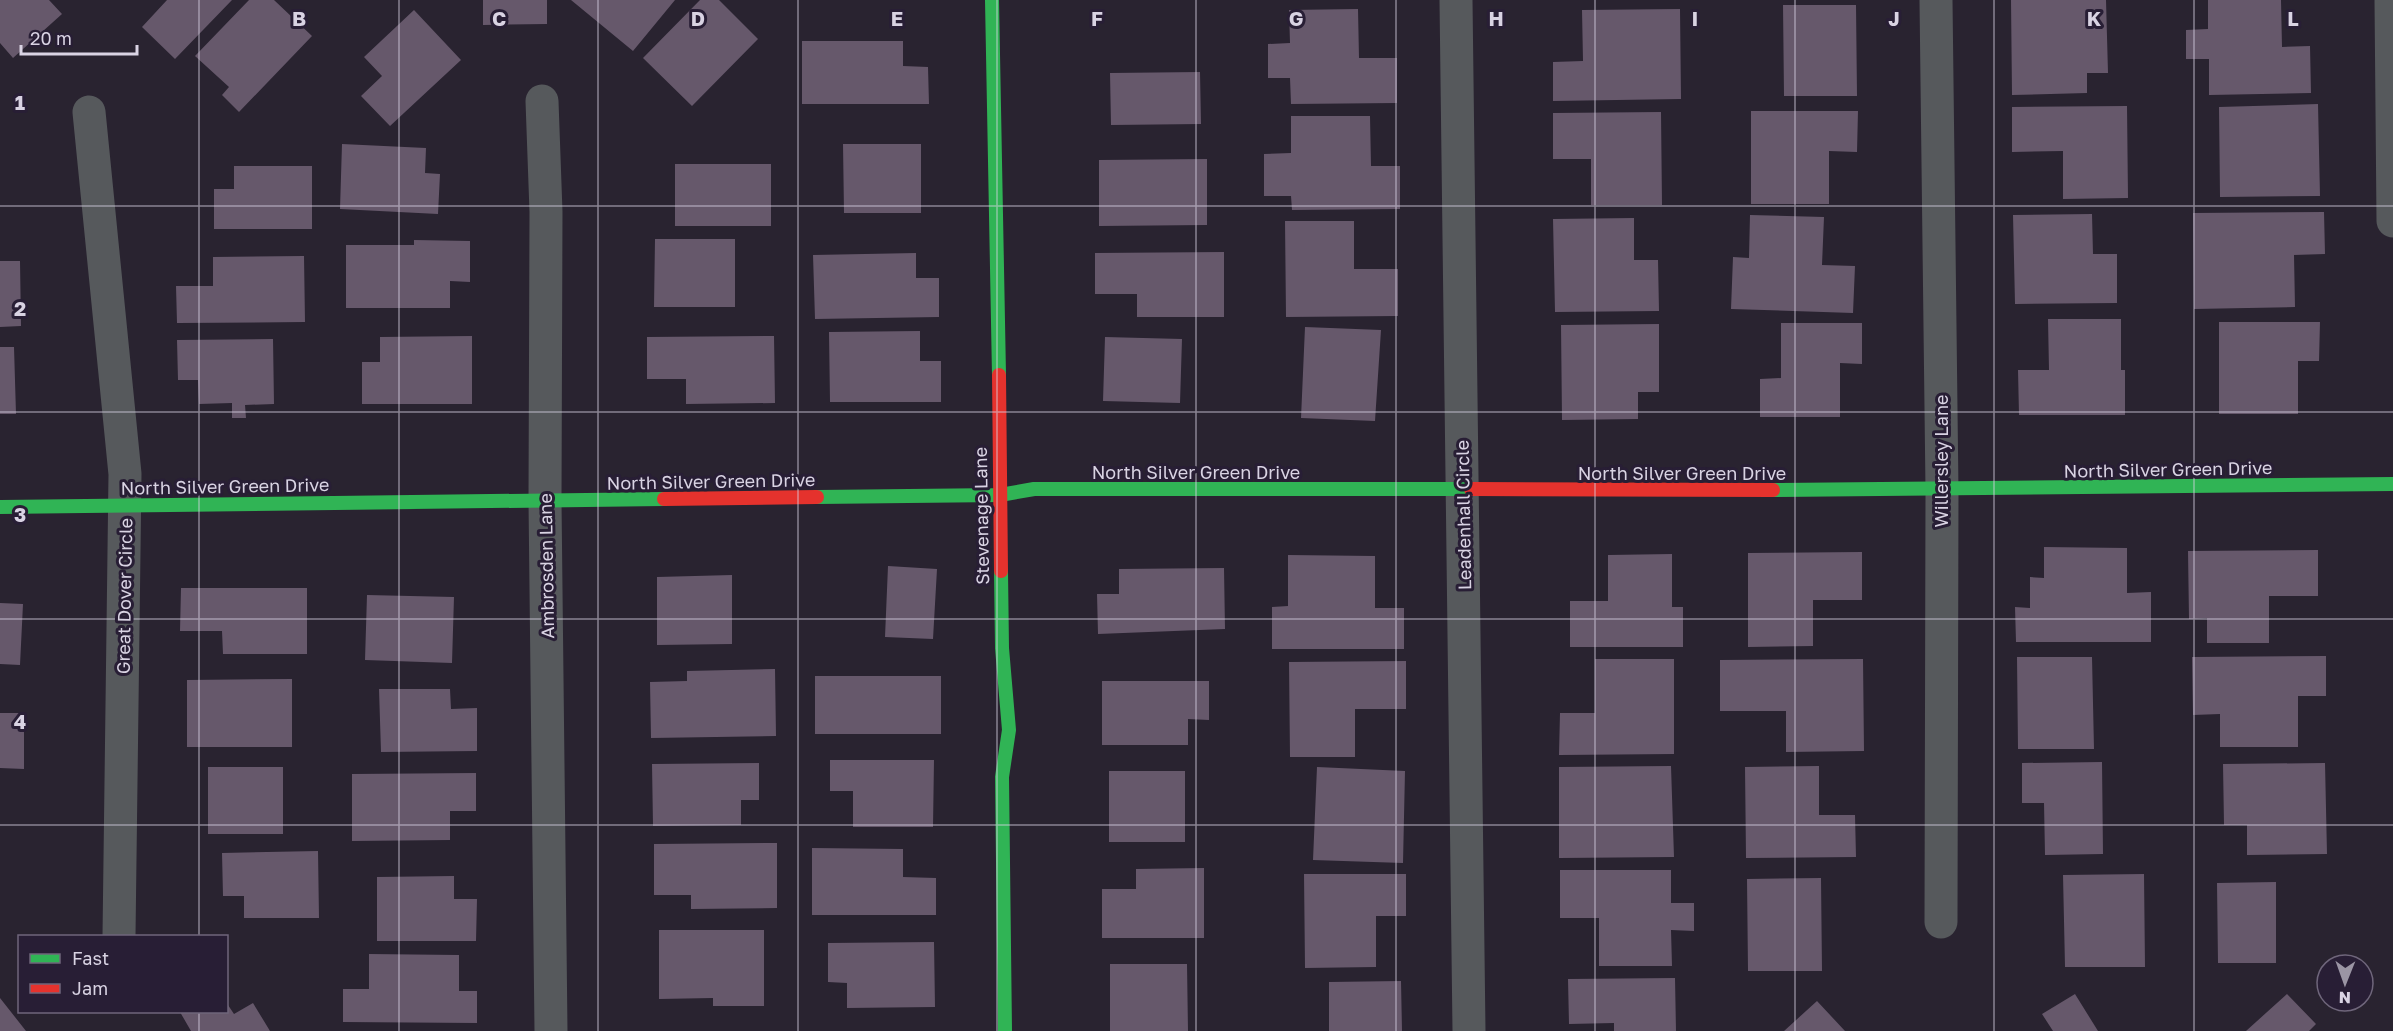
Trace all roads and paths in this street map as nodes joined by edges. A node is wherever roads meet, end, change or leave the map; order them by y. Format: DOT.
graph roads {
  1 [pos="992,0"];
  2 [pos="1456,0"];
  3 [pos="1936,0"];
  4 [pos="2391,0"];
  5 [pos="542,101"];
  6 [pos="89,112"];
  7 [pos="2393,221"];
  8 [pos="2393,484"];
  9 [pos="1942,490"];
  10 [pos="1463,492"];
  11 [pos="1000,495"];
  12 [pos="545,501"];
  13 [pos="125,505"];
  14 [pos="0,507"];
  15 [pos="1941,921"];
  16 [pos="119,935"];
  17 [pos="550,1031"];
  18 [pos="1005,1031"];
  19 [pos="1469,1031"];
  1 -- 11 [label="street, Stevenage Lane"];
  2 -- 10 [label="street, Leadenhall Circle"];
  3 -- 9 [label="street, Willersley Lane"];
  4 -- 7 [label="street"];
  5 -- 12 [label="street, Ambrosden Lane"];
  6 -- 13 [label="street, Great Dover Circle"];
  8 -- 9 [label="street, North Silver Green Drive"];
  9 -- 10 [label="street, North Silver Green Drive"];
  9 -- 15 [label="street, Willersley Lane"];
  10 -- 11 [label="street, North Silver Green Drive"];
  10 -- 19 [label="street, Leadenhall Circle"];
  11 -- 12 [label="street, North Silver Green Drive"];
  11 -- 18 [label="street, Stevenage Lane"];
  12 -- 13 [label="street, North Silver Green Drive"];
  12 -- 17 [label="street, Ambrosden Lane"];
  13 -- 14 [label="street, North Silver Green Drive"];
  13 -- 16 [label="street, Great Dover Circle"];
}
